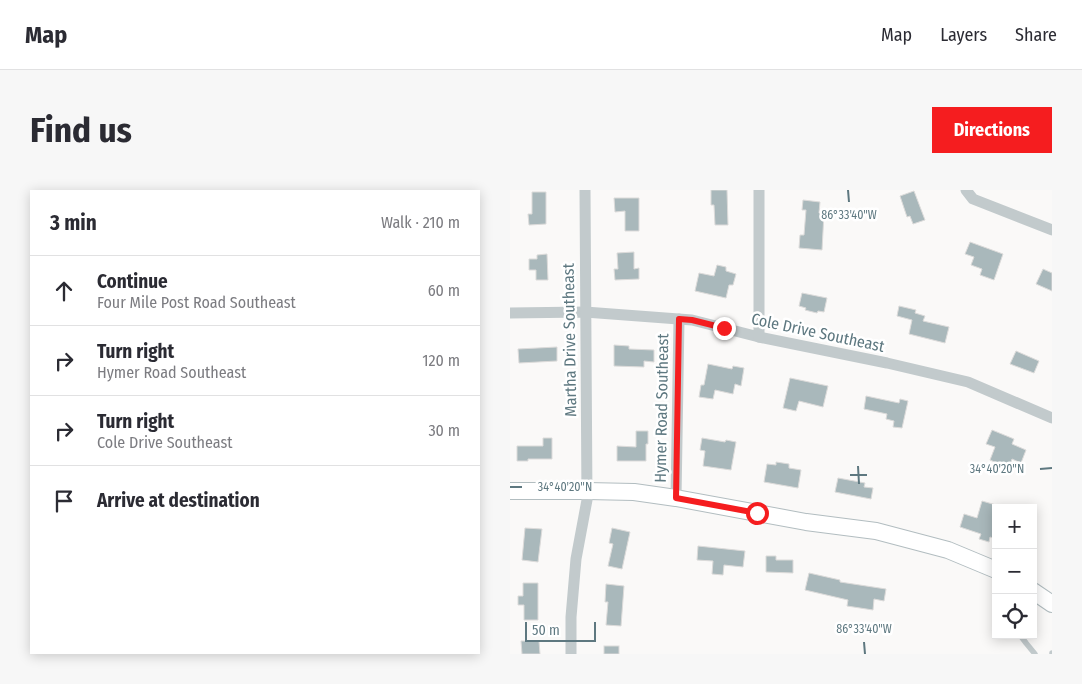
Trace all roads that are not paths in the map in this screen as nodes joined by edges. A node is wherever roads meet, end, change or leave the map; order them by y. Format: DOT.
graph roads {
  1 [pos="584,190"];
  2 [pos="759,190"];
  3 [pos="966,190"];
  4 [pos="1052,230"];
  5 [pos="585,312"];
  6 [pos="510,313"];
  7 [pos="679,319"];
  8 [pos="759,337"];
  9 [pos="1052,418"];
  10 [pos="510,491"];
  11 [pos="587,491"];
  12 [pos="676,498"];
  13 [pos="992,568"];
  14 [pos="1037,594"];
  15 [pos="1052,604"];
  16 [pos="1023,639"];
  17 [pos="571,654"];
  18 [pos="1035,654"];
  1 -- 5 [label="street, Martha Drive Southeast"];
  2 -- 8 [label="street"];
  3 -- 4 [label="street"];
  5 -- 6 [label="street, Cole Drive Southeast"];
  5 -- 7 [label="street, Cole Drive Southeast"];
  5 -- 11 [label="street, Martha Drive Southeast"];
  7 -- 8 [label="street, Cole Drive Southeast"];
  7 -- 12 [label="street, Hymer Road Southeast"];
  8 -- 9 [label="street, Cole Drive Southeast"];
  10 -- 11 [label="main road"];
  11 -- 12 [label="main road"];
  11 -- 17 [label="street, Martha Drive Southeast"];
  12 -- 13 [label="main road"];
  14 -- 15 [label="main road"];
  16 -- 18 [label="lane"];
}
